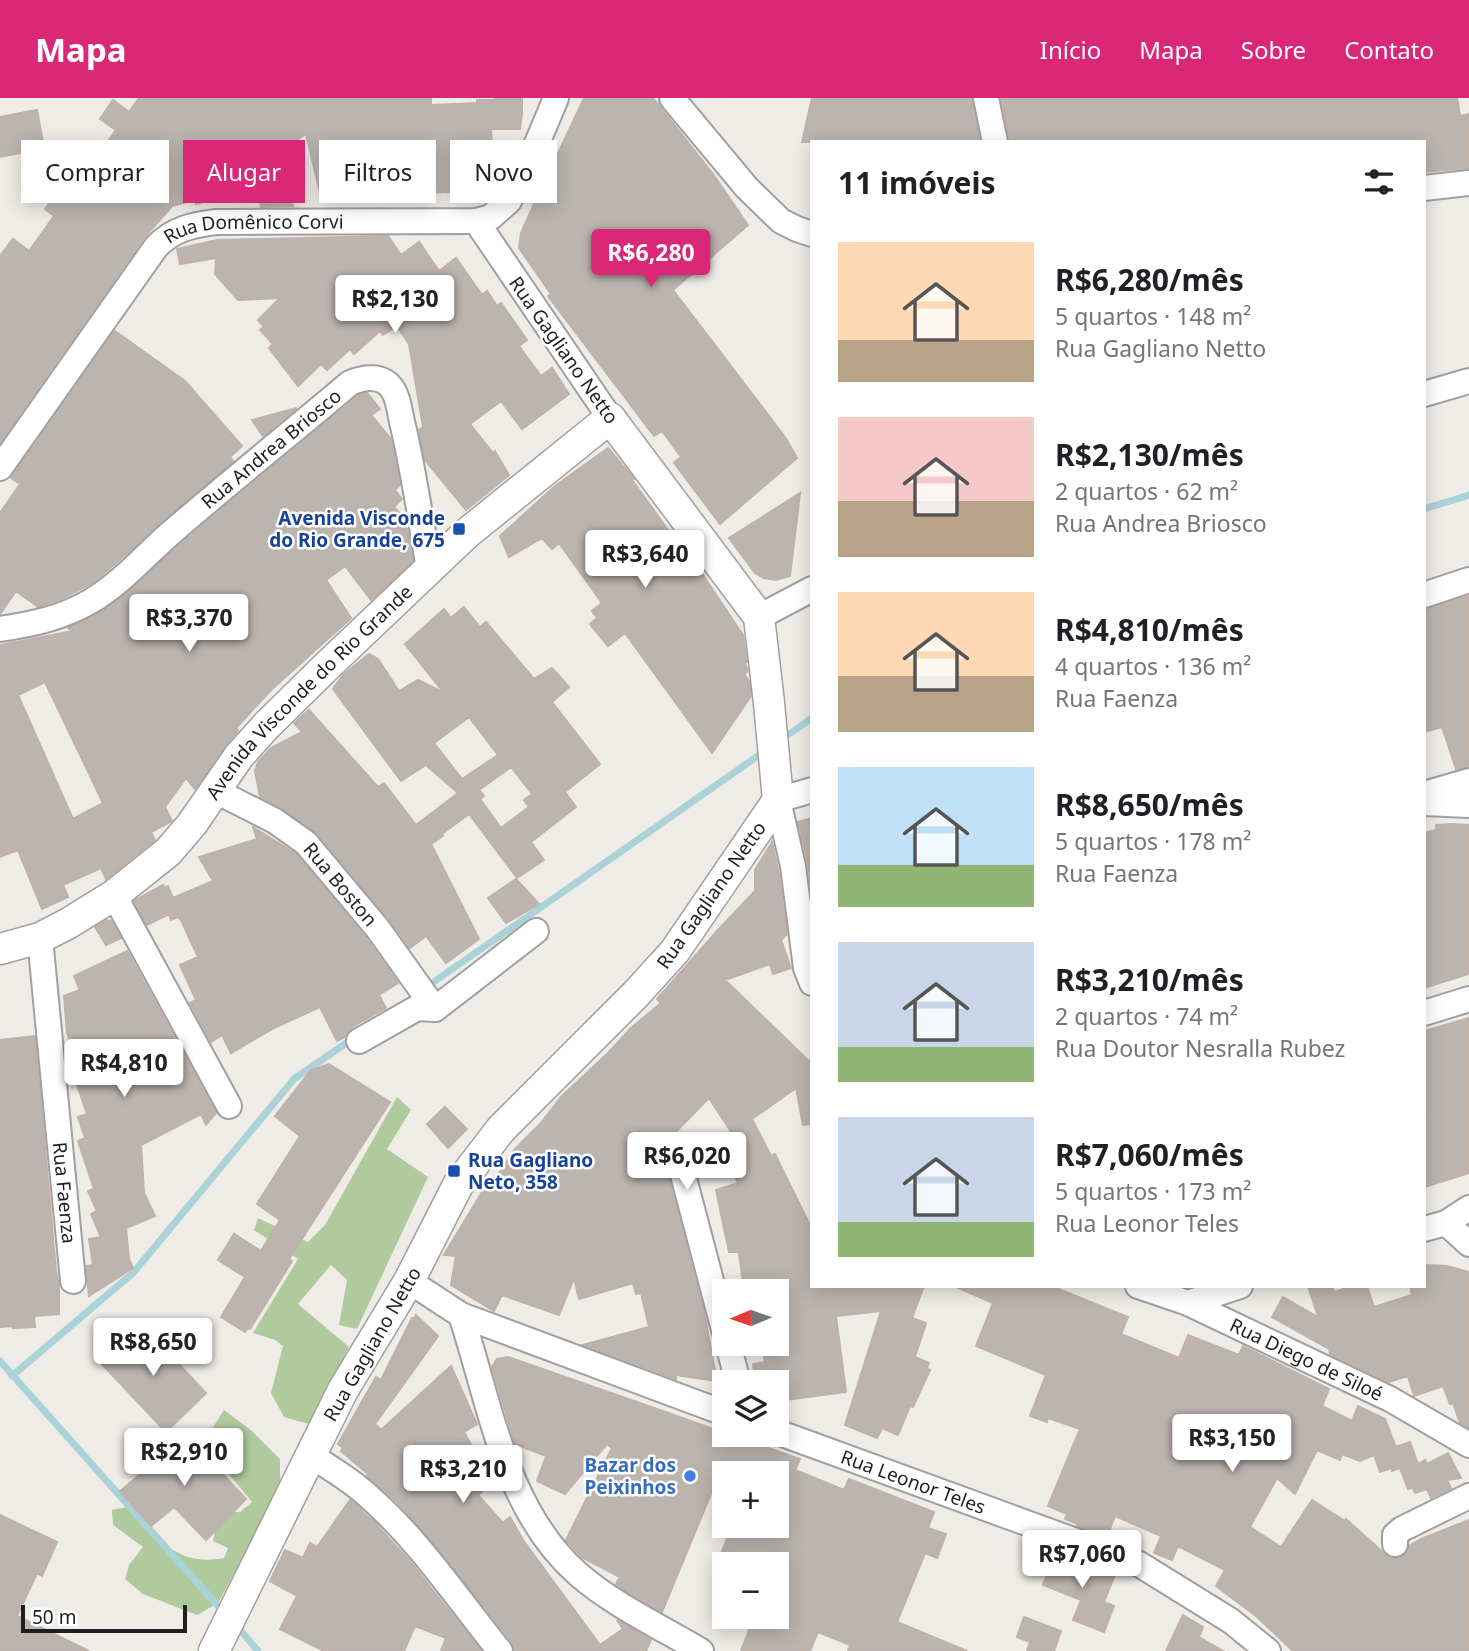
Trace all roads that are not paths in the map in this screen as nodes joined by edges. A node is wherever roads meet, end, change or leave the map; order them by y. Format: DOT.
graph roads {
  1 [pos="556,98"];
  2 [pos="671,98"];
  3 [pos="986,98"];
  4 [pos="995,140"];
  5 [pos="1469,183"];
  6 [pos="1426,188"];
  7 [pos="476,221"];
  8 [pos="810,233"];
  9 [pos="1469,381"];
  10 [pos="1426,393"];
  11 [pos="610,418"];
  12 [pos="0,468"];
  13 [pos="429,569"];
  14 [pos="1469,580"];
  15 [pos="810,590"];
  16 [pos="1426,594"];
  17 [pos="759,617"];
  18 [pos="0,629"];
  19 [pos="1469,781"];
  20 [pos="216,790"];
  21 [pos="810,791"];
  22 [pos="1426,793"];
  23 [pos="778,800"];
  24 [pos="1426,803"];
  25 [pos="1469,805"];
  26 [pos="114,895"];
  27 [pos="536,930"];
  28 [pos="40,938"];
  29 [pos="0,949"];
  30 [pos="810,978"];
  31 [pos="1469,999"];
  32 [pos="435,1009"];
  33 [pos="1426,1012"];
  34 [pos="359,1041"];
  35 [pos="229,1106"];
  36 [pos="681,1167"];
  37 [pos="1469,1208"];
  38 [pos="1435,1226"];
  39 [pos="1469,1244"];
  40 [pos="73,1281"];
  41 [pos="409,1282"];
  42 [pos="712,1285"];
  43 [pos="1144,1288"];
  44 [pos="1234,1288"];
  45 [pos="1188,1303"];
  46 [pos="461,1315"];
  47 [pos="712,1409"];
  48 [pos="789,1436"];
  49 [pos="1469,1445"];
  50 [pos="310,1455"];
  51 [pos="1469,1496"];
  52 [pos="1395,1544"];
  53 [pos="214,1651"];
  54 [pos="500,1651"];
  55 [pos="701,1651"];
  56 [pos="1268,1651"];
  1 -- 7 [label="street, Rua Domênico Corvi"];
  2 -- 8 [label="street"];
  3 -- 4 [label="street"];
  5 -- 6 [label="street"];
  7 -- 11 [label="street, Rua Gagliano Netto"];
  7 -- 12 [label="street, Rua Domênico Corvi"];
  9 -- 10 [label="street"];
  11 -- 13 [label="street, Avenida Visconde do Rio Grande"];
  11 -- 17 [label="street, Rua Gagliano Netto"];
  13 -- 18 [label="street, Rua Andrea Briosco"];
  13 -- 20 [label="street, Avenida Visconde do Rio Grande"];
  14 -- 16 [label="street"];
  15 -- 17 [label="street"];
  17 -- 23 [label="street, Rua Gagliano Netto"];
  19 -- 22 [label="street"];
  20 -- 26 [label="street, Avenida Visconde do Rio Grande"];
  20 -- 32 [label="street, Rua Boston"];
  21 -- 23 [label="street"];
  23 -- 30 [label="street"];
  23 -- 41 [label="street, Rua Gagliano Netto"];
  24 -- 25 [label="street"];
  26 -- 28 [label="street, Avenida Visconde do Rio Grande"];
  26 -- 35 [label="street"];
  27 -- 32 [label="street"];
  28 -- 29 [label="street, Avenida Visconde do Rio Grande"];
  28 -- 40 [label="street, Rua Faenza"];
  31 -- 33 [label="street"];
  32 -- 34 [label="street"];
  36 -- 42 [label="street"];
  37 -- 38 [label="street"];
  38 -- 39 [label="street"];
  41 -- 46 [label="street"];
  41 -- 50 [label="street, Rua Gagliano Netto"];
  43 -- 45 [label="street, Rua Diego de Siloé"];
  44 -- 45 [label="street"];
  45 -- 49 [label="street, Rua Diego de Siloé"];
  46 -- 47 [label="street"];
  46 -- 55 [label="street"];
  48 -- 56 [label="street, Rua Leonor Teles"];
  50 -- 53 [label="street, Rua Gagliano Netto"];
  50 -- 54 [label="street"];
  51 -- 52 [label="street"];
}
